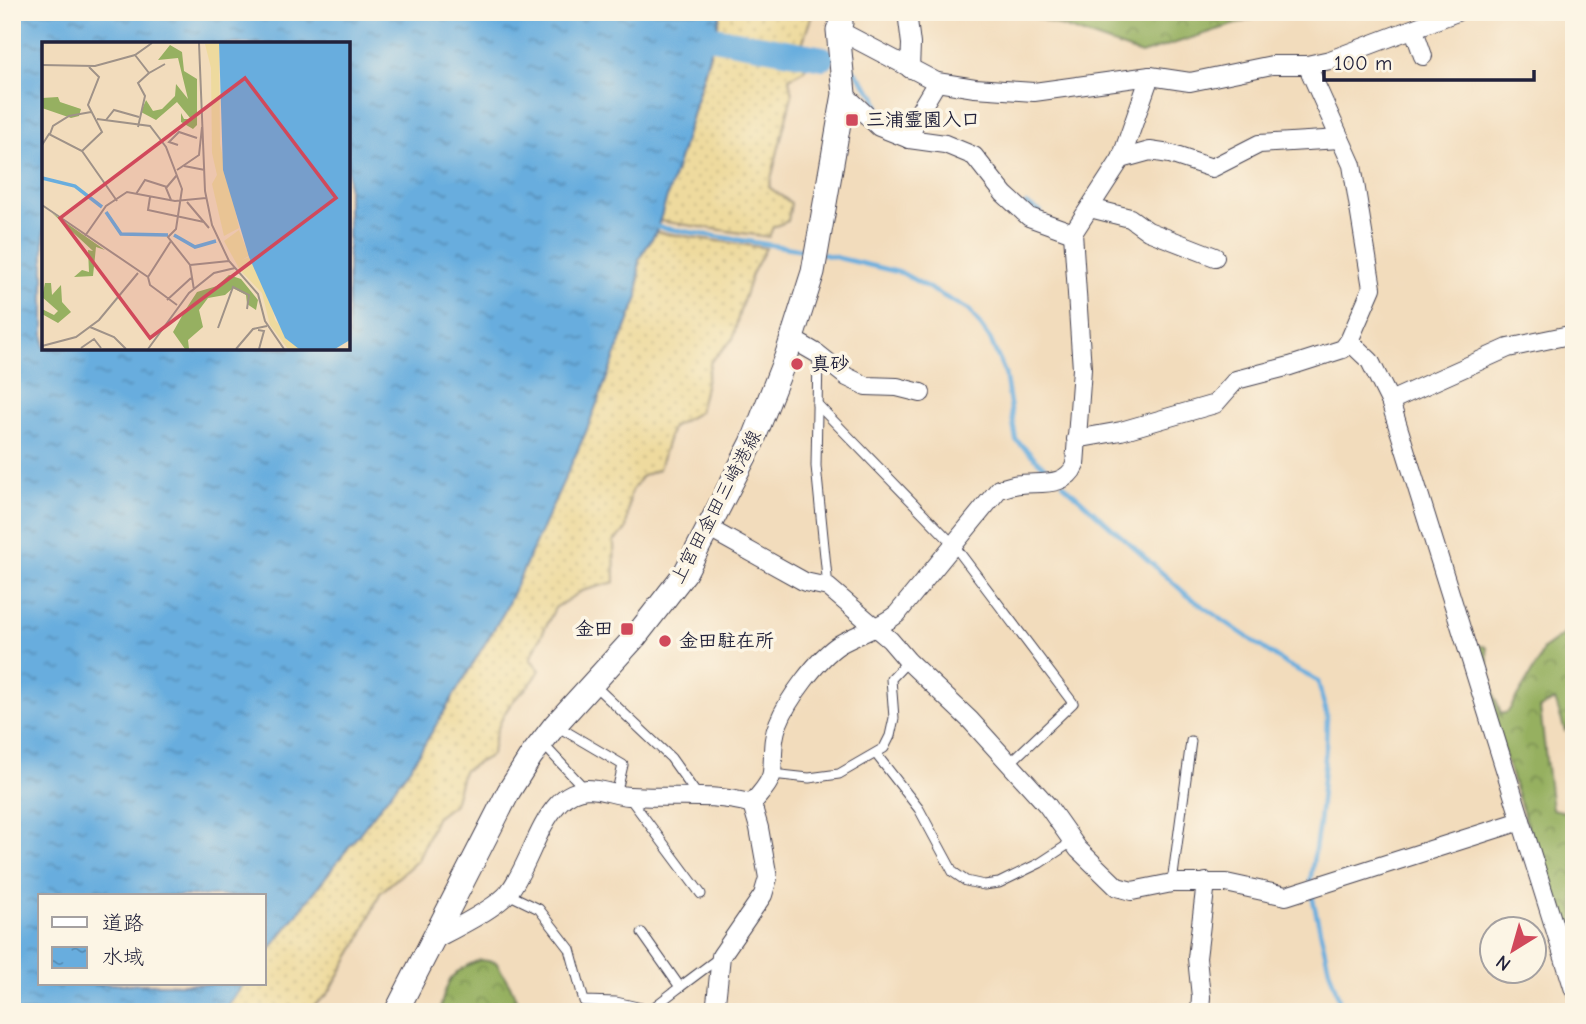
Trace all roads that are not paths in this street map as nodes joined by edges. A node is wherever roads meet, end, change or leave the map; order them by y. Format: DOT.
graph roads {
  1 [pos="908,12"];
  2 [pos="1457,12"];
  3 [pos="839,21"];
  4 [pos="1414,30"];
  5 [pos="1423,56"];
  6 [pos="1307,65"];
  7 [pos="910,69"];
  8 [pos="1150,76"];
  9 [pos="937,82"];
  10 [pos="844,94"];
  11 [pos="909,139"];
  12 [pos="1340,139"];
  13 [pos="1121,159"];
  14 [pos="1090,208"];
  15 [pos="1073,233"];
  16 [pos="1215,257"];
  17 [pos="1574,334"];
  18 [pos="792,339"];
  19 [pos="1349,341"];
  20 [pos="818,354"];
  21 [pos="921,393"];
  22 [pos="1390,401"];
  23 [pos="817,404"];
  24 [pos="1076,439"];
  25 [pos="708,528"];
  26 [pos="953,544"];
  27 [pos="828,587"];
  28 [pos="873,627"];
  29 [pos="908,661"];
  30 [pos="593,683"];
  31 [pos="548,733"];
  32 [pos="1191,741"];
  33 [pos="876,754"];
  34 [pos="1009,764"];
  35 [pos="772,774"];
  36 [pos="586,789"];
  37 [pos="622,796"];
  38 [pos="698,796"];
  39 [pos="752,804"];
  40 [pos="1521,821"];
  41 [pos="1072,842"];
  42 [pos="1206,882"];
  43 [pos="1172,883"];
  44 [pos="508,894"];
  45 [pos="701,894"];
  46 [pos="642,933"];
  47 [pos="433,940"];
  48 [pos="722,956"];
  49 [pos="680,987"];
  50 [pos="1574,990"];
  51 [pos="396,1012"];
  52 [pos="715,1012"];
  53 [pos="1200,1012"];
  1 -- 7 [label="street"];
  2 -- 4 [label="street"];
  3 -- 7 [label="street"];
  3 -- 10 [label="main road, 上宮田金田三崎港線"];
  4 -- 5 [label="street"];
  4 -- 6 [label="street"];
  6 -- 8 [label="street"];
  6 -- 12 [label="street"];
  7 -- 9 [label="street"];
  8 -- 9 [label="street"];
  8 -- 13 [label="street"];
  9 -- 11 [label="street"];
  10 -- 11 [label="street"];
  10 -- 18 [label="main road, 上宮田金田三崎港線"];
  11 -- 15 [label="street"];
  12 -- 13 [label="street"];
  12 -- 19 [label="street"];
  13 -- 14 [label="street"];
  14 -- 15 [label="street"];
  14 -- 16 [label="street"];
  15 -- 24 [label="street"];
  17 -- 22 [label="street"];
  18 -- 20 [label="street"];
  18 -- 25 [label="main road, 上宮田金田三崎港線"];
  19 -- 22 [label="street"];
  19 -- 24 [label="street"];
  20 -- 21 [label="street"];
  20 -- 23 [label="lane"];
  22 -- 40 [label="street"];
  23 -- 26 [label="lane"];
  23 -- 27 [label="lane"];
  24 -- 26 [label="street"];
  25 -- 27 [label="street"];
  25 -- 30 [label="main road, 上宮田金田三崎港線"];
  26 -- 28 [label="street"];
  26 -- 34 [label="lane"];
  27 -- 28 [label="street"];
  28 -- 29 [label="street"];
  28 -- 35 [label="street"];
  29 -- 33 [label="lane"];
  29 -- 34 [label="street"];
  30 -- 31 [label="main road, 上宮田金田三崎港線"];
  30 -- 38 [label="lane"];
  31 -- 36 [label="lane"];
  31 -- 37 [label="lane"];
  31 -- 47 [label="main road, 上宮田金田三崎港線"];
  32 -- 43 [label="lane"];
  33 -- 35 [label="lane"];
  33 -- 41 [label="lane"];
  34 -- 41 [label="street"];
  35 -- 39 [label="street"];
  36 -- 37 [label="street"];
  36 -- 44 [label="street"];
  37 -- 38 [label="street"];
  37 -- 45 [label="lane"];
  38 -- 39 [label="street"];
  39 -- 48 [label="street"];
  40 -- 42 [label="street"];
  40 -- 50 [label="street"];
  41 -- 43 [label="street"];
  42 -- 43 [label="street"];
  42 -- 53 [label="street"];
  44 -- 47 [label="street"];
  44 -- 49 [label="lane"];
  46 -- 49 [label="lane"];
  47 -- 51 [label="main road, 上宮田金田三崎港線"];
  48 -- 49 [label="lane"];
  48 -- 52 [label="street"];
}
